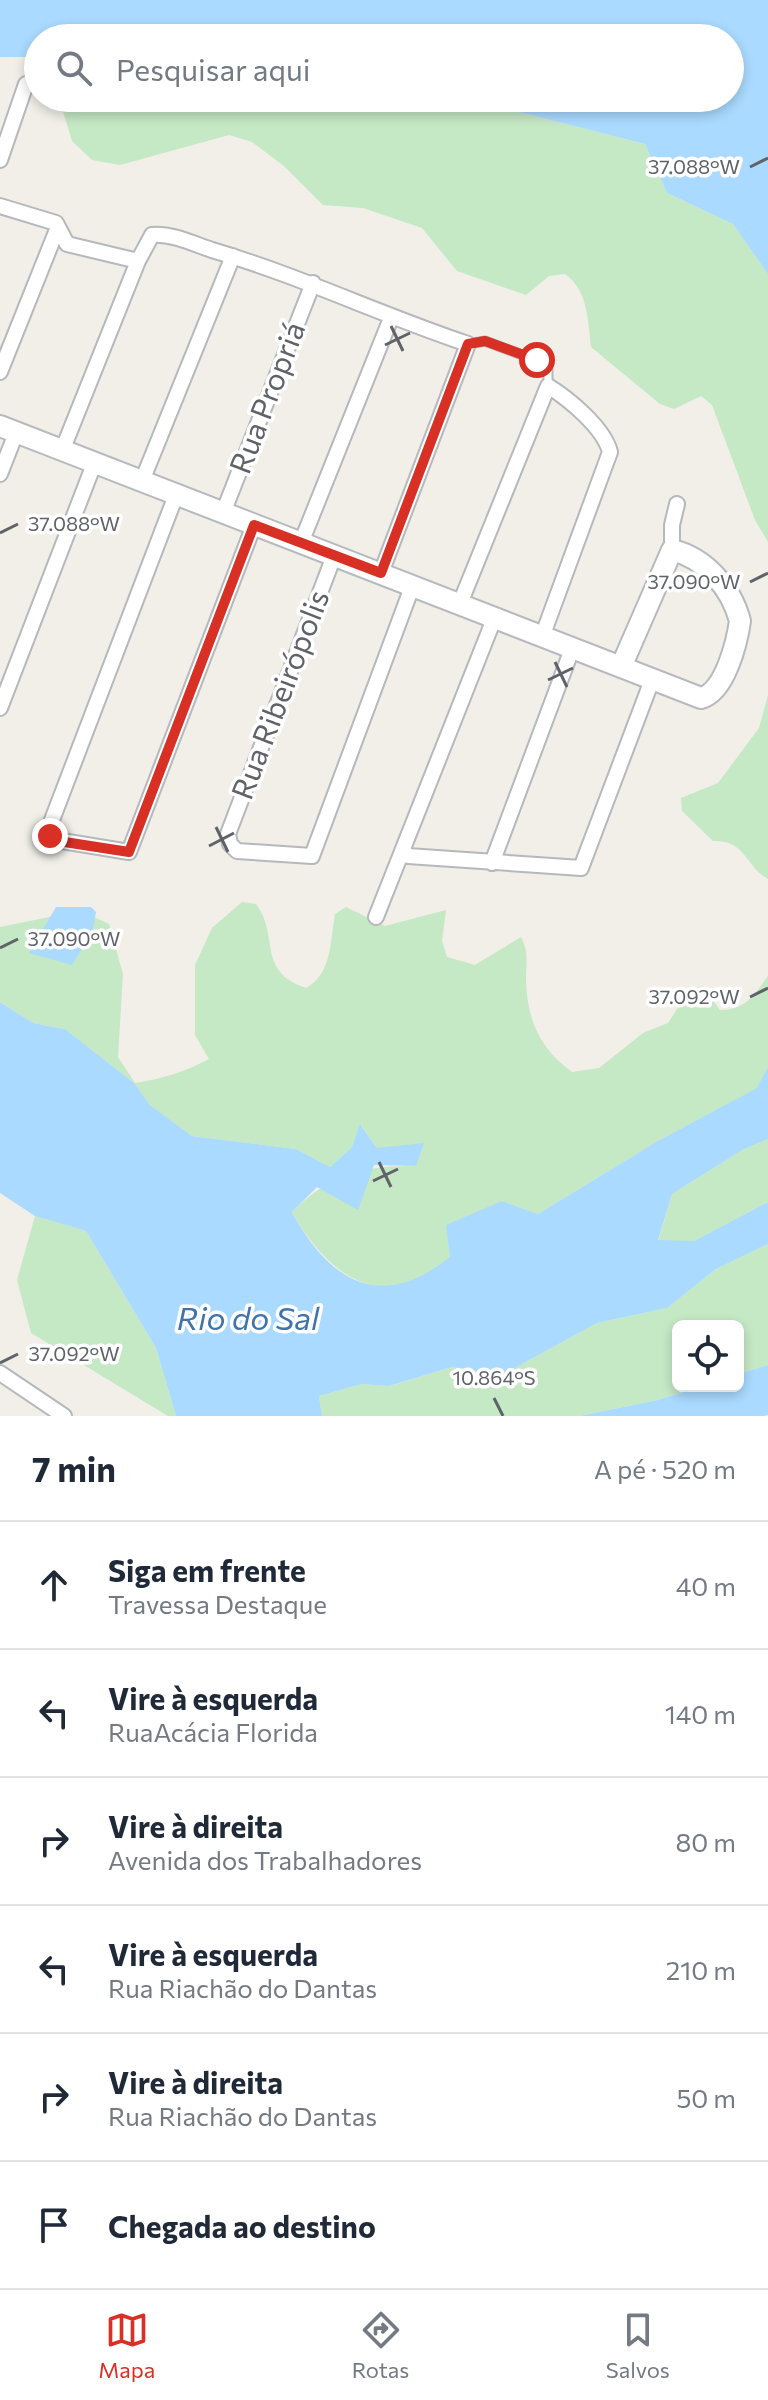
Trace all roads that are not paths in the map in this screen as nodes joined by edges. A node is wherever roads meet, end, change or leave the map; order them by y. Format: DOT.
graph roads {
  1 [pos="24,90"];
  2 [pos="0,160"];
  3 [pos="0,206"];
  4 [pos="58,227"];
  5 [pos="233,256"];
  6 [pos="138,261"];
  7 [pos="313,283"];
  8 [pos="391,318"];
  9 [pos="468,344"];
  10 [pos="0,372"];
  11 [pos="548,386"];
  12 [pos="8,429"];
  13 [pos="62,451"];
  14 [pos="94,464"];
  15 [pos="0,474"];
  16 [pos="142,481"];
  17 [pos="176,495"];
  18 [pos="677,504"];
  19 [pos="223,513"];
  20 [pos="254,525"];
  21 [pos="301,543"];
  22 [pos="672,550"];
  23 [pos="334,556"];
  24 [pos="381,573"];
  25 [pos="412,587"];
  26 [pos="459,606"];
  27 [pos="494,619"];
  28 [pos="542,637"];
  29 [pos="572,649"];
  30 [pos="621,667"];
  31 [pos="652,680"];
  32 [pos="0,708"];
  33 [pos="403,850"];
  34 [pos="492,863"];
  35 [pos="376,917"];
  36 [pos="0,1373"];
  37 [pos="56,1414"];
  1 -- 2 [label="street"];
  3 -- 4 [label="street"];
  4 -- 6 [label="street"];
  4 -- 10 [label="street"];
  5 -- 6 [label="street"];
  5 -- 7 [label="street"];
  5 -- 16 [label="street"];
  6 -- 13 [label="street"];
  7 -- 8 [label="street"];
  7 -- 19 [label="street, Rua Propriá"];
  8 -- 9 [label="street"];
  8 -- 21 [label="street"];
  9 -- 11 [label="lane"];
  9 -- 24 [label="street"];
  11 -- 26 [label="street"];
  11 -- 28 [label="street"];
  12 -- 13 [label="street"];
  12 -- 15 [label="street"];
  13 -- 14 [label="street"];
  14 -- 16 [label="street"];
  14 -- 32 [label="street"];
  16 -- 17 [label="street"];
  17 -- 19 [label="street"];
  17 -- 20 [label="street"];
  18 -- 22 [label="street"];
  19 -- 20 [label="street"];
  20 -- 21 [label="street"];
  21 -- 23 [label="street"];
  22 -- 30 [label="street"];
  22 -- 31 [label="street"];
  23 -- 24 [label="street"];
  23 -- 25 [label="street, Rua Ribeirópolis"];
  24 -- 25 [label="street"];
  25 -- 26 [label="street"];
  26 -- 27 [label="street"];
  27 -- 28 [label="street"];
  27 -- 33 [label="street"];
  28 -- 29 [label="street"];
  29 -- 30 [label="street"];
  29 -- 34 [label="street"];
  30 -- 31 [label="street"];
  31 -- 34 [label="street"];
  33 -- 34 [label="street"];
  33 -- 35 [label="street"];
  36 -- 37 [label="street"];
}
